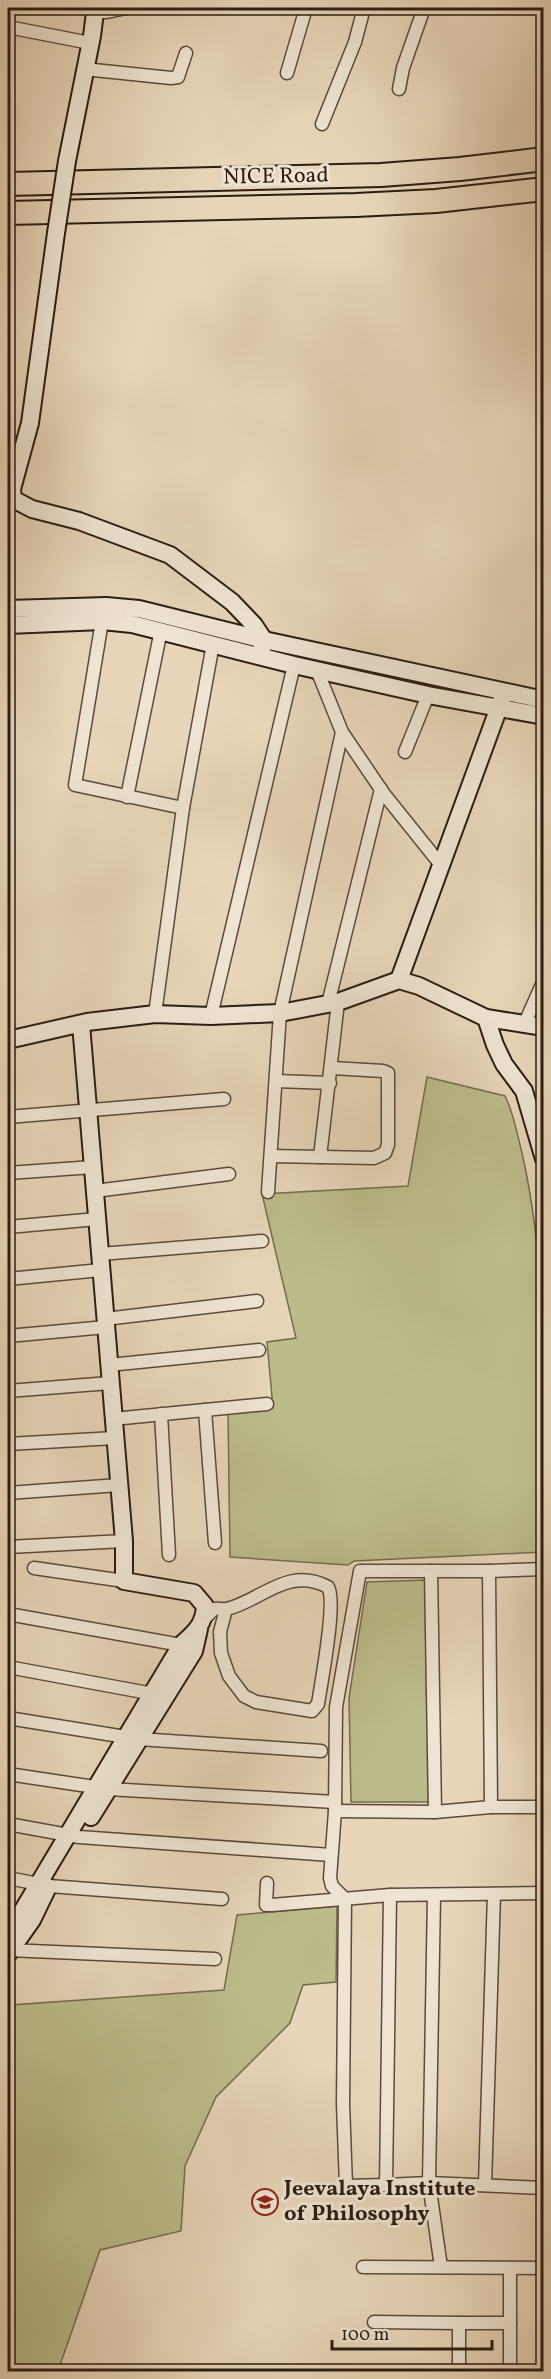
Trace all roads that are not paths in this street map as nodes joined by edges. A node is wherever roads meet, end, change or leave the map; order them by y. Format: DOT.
graph roads {
  1 [pos="126,8"];
  2 [pos="306,8"];
  3 [pos="424,8"];
  4 [pos="94,10"];
  5 [pos="359,10"];
  6 [pos="8,27"];
  7 [pos="90,43"];
  8 [pos="186,53"];
  9 [pos="84,69"];
  10 [pos="287,73"];
  11 [pos="399,89"];
  12 [pos="322,124"];
  13 [pos="543,159"];
  14 [pos="8,184"];
  15 [pos="543,189"];
  16 [pos="14,214"];
  17 [pos="8,609"];
  18 [pos="102,621"];
  19 [pos="8,625"];
  20 [pos="161,630"];
  21 [pos="213,645"];
  22 [pos="262,648"];
  23 [pos="294,665"];
  24 [pos="317,670"];
  25 [pos="428,694"];
  26 [pos="502,700"];
  27 [pos="543,700"];
  28 [pos="543,716"];
  29 [pos="342,732"];
  30 [pos="405,752"];
  31 [pos="381,789"];
  32 [pos="127,796"];
  33 [pos="183,808"];
  34 [pos="441,865"];
  35 [pos="399,980"];
  36 [pos="543,980"];
  37 [pos="333,1003"];
  38 [pos="280,1013"];
  39 [pos="155,1014"];
  40 [pos="211,1016"];
  41 [pos="486,1018"];
  42 [pos="81,1024"];
  43 [pos="524,1025"];
  44 [pos="543,1027"];
  45 [pos="8,1040"];
  46 [pos="332,1068"];
  47 [pos="276,1081"];
  48 [pos="330,1083"];
  49 [pos="224,1099"];
  50 [pos="88,1111"];
  51 [pos="8,1118"];
  52 [pos="271,1156"];
  53 [pos="320,1157"];
  54 [pos="543,1159"];
  55 [pos="93,1167"];
  56 [pos="8,1173"];
  57 [pos="229,1174"];
  58 [pos="95,1191"];
  59 [pos="268,1192"];
  60 [pos="97,1219"];
  61 [pos="8,1227"];
  62 [pos="262,1241"];
  63 [pos="101,1262"];
  64 [pos="8,1279"];
  65 [pos="256,1301"];
  66 [pos="106,1323"];
  67 [pos="8,1336"];
  68 [pos="259,1350"];
  69 [pos="109,1365"];
  70 [pos="110,1383"];
  71 [pos="8,1391"];
  72 [pos="267,1404"];
  73 [pos="205,1410"];
  74 [pos="161,1414"];
  75 [pos="113,1419"];
  76 [pos="115,1438"];
  77 [pos="8,1444"];
  78 [pos="119,1485"];
  79 [pos="8,1493"];
  80 [pos="124,1541"];
  81 [pos="215,1543"];
  82 [pos="8,1547"];
  83 [pos="169,1555"];
  84 [pos="34,1568"];
  85 [pos="543,1569"];
  86 [pos="431,1571"];
  87 [pos="489,1571"];
  88 [pos="124,1581"];
  89 [pos="226,1610"];
  90 [pos="8,1614"];
  91 [pos="202,1624"];
  92 [pos="188,1648"];
  93 [pos="8,1667"];
  94 [pos="159,1695"];
  95 [pos="318,1704"];
  96 [pos="336,1707"];
  97 [pos="8,1718"];
  98 [pos="132,1738"];
  99 [pos="321,1751"];
  100 [pos="8,1774"];
  101 [pos="102,1788"];
  102 [pos="335,1807"];
  103 [pos="490,1807"];
  104 [pos="543,1807"];
  105 [pos="435,1812"];
  106 [pos="8,1824"];
  107 [pos="74,1836"];
  108 [pos="331,1855"];
  109 [pos="8,1878"];
  110 [pos="267,1883"];
  111 [pos="44,1885"];
  112 [pos="543,1893"];
  113 [pos="494,1894"];
  114 [pos="390,1895"];
  115 [pos="434,1895"];
  116 [pos="222,1899"];
  117 [pos="345,1899"];
  118 [pos="8,1947"];
  119 [pos="215,1959"];
  120 [pos="429,2182"];
  121 [pos="386,2185"];
  122 [pos="485,2185"];
  123 [pos="543,2188"];
  124 [pos="363,2267"];
  125 [pos="441,2267"];
  126 [pos="510,2268"];
  127 [pos="543,2268"];
  128 [pos="374,2322"];
  129 [pos="459,2323"];
  130 [pos="510,2323"];
  131 [pos="459,2372"];
  132 [pos="510,2372"];
  1 -- 4 [label="street"];
  2 -- 10 [label="street"];
  3 -- 11 [label="street"];
  4 -- 7 [label="street"];
  5 -- 12 [label="street"];
  6 -- 7 [label="street"];
  7 -- 9 [label="street"];
  8 -- 9 [label="street"];
  9 -- 22 [label="street, bridge"];
  13 -- 14 [label="highway, NICE Road"];
  15 -- 16 [label="highway, NICE Road"];
  17 -- 22 [label="street"];
  18 -- 19 [label="street"];
  18 -- 20 [label="street"];
  18 -- 32 [label="street"];
  20 -- 21 [label="street"];
  20 -- 32 [label="street"];
  21 -- 22 [label="street"];
  21 -- 33 [label="street"];
  22 -- 23 [label="street"];
  22 -- 26 [label="street"];
  23 -- 24 [label="street"];
  23 -- 40 [label="street"];
  24 -- 25 [label="street"];
  24 -- 29 [label="street"];
  25 -- 26 [label="street"];
  25 -- 30 [label="street"];
  26 -- 27 [label="street"];
  26 -- 28 [label="street"];
  26 -- 34 [label="street"];
  29 -- 31 [label="street"];
  29 -- 38 [label="street"];
  31 -- 34 [label="street"];
  31 -- 37 [label="street"];
  32 -- 33 [label="street"];
  33 -- 39 [label="street"];
  34 -- 35 [label="street"];
  35 -- 37 [label="street"];
  35 -- 41 [label="street"];
  36 -- 43 [label="street"];
  37 -- 38 [label="street"];
  37 -- 46 [label="street"];
  38 -- 40 [label="street"];
  38 -- 47 [label="street"];
  39 -- 40 [label="street"];
  39 -- 42 [label="street"];
  41 -- 43 [label="street"];
  41 -- 54 [label="street"];
  42 -- 45 [label="street"];
  42 -- 50 [label="street"];
  43 -- 44 [label="street"];
  46 -- 48 [label="street"];
  46 -- 53 [label="street"];
  47 -- 48 [label="street"];
  47 -- 52 [label="street"];
  48 -- 53 [label="street"];
  49 -- 50 [label="street"];
  50 -- 51 [label="street"];
  50 -- 55 [label="street"];
  52 -- 53 [label="street"];
  52 -- 59 [label="street"];
  55 -- 56 [label="street"];
  55 -- 58 [label="street"];
  57 -- 58 [label="street"];
  58 -- 60 [label="street"];
  60 -- 61 [label="street"];
  60 -- 63 [label="street"];
  62 -- 63 [label="street"];
  63 -- 64 [label="street"];
  63 -- 66 [label="street"];
  65 -- 66 [label="street"];
  66 -- 67 [label="street"];
  66 -- 69 [label="street"];
  68 -- 69 [label="street"];
  69 -- 70 [label="street"];
  70 -- 71 [label="street"];
  70 -- 75 [label="street"];
  72 -- 73 [label="street"];
  73 -- 74 [label="street"];
  73 -- 81 [label="street"];
  74 -- 75 [label="street"];
  74 -- 83 [label="street"];
  75 -- 76 [label="street"];
  76 -- 77 [label="street"];
  76 -- 78 [label="street"];
  78 -- 79 [label="street"];
  78 -- 80 [label="street"];
  80 -- 82 [label="street"];
  80 -- 88 [label="street"];
  84 -- 88 [label="street"];
  85 -- 87 [label="street"];
  86 -- 87 [label="street"];
  86 -- 96 [label="street"];
  86 -- 105 [label="street"];
  87 -- 103 [label="street"];
  88 -- 91 [label="street"];
  89 -- 91 [label="street"];
  89 -- 95 [label="street"];
  89 -- 95 [label="street"];
  90 -- 92 [label="street"];
  91 -- 92 [label="street"];
  92 -- 94 [label="street"];
  93 -- 94 [label="street"];
  94 -- 98 [label="street"];
  95 -- 96 [label="street"];
  96 -- 102 [label="street"];
  97 -- 98 [label="street"];
  98 -- 99 [label="street"];
  98 -- 101 [label="street"];
  100 -- 101 [label="street"];
  101 -- 102 [label="street"];
  101 -- 107 [label="street"];
  102 -- 105 [label="street"];
  102 -- 108 [label="street"];
  103 -- 104 [label="street"];
  103 -- 105 [label="street"];
  106 -- 107 [label="street"];
  107 -- 108 [label="street"];
  107 -- 111 [label="street"];
  108 -- 117 [label="street"];
  109 -- 111 [label="street"];
  110 -- 117 [label="street"];
  111 -- 116 [label="street"];
  111 -- 118 [label="street"];
  112 -- 113 [label="street"];
  113 -- 115 [label="street"];
  113 -- 122 [label="street"];
  114 -- 115 [label="street"];
  114 -- 117 [label="street"];
  114 -- 121 [label="street"];
  115 -- 120 [label="street"];
  117 -- 121 [label="street"];
  118 -- 119 [label="street"];
  120 -- 121 [label="street"];
  120 -- 122 [label="street"];
  120 -- 125 [label="street"];
  122 -- 123 [label="street"];
  124 -- 125 [label="street"];
  125 -- 126 [label="street"];
  126 -- 127 [label="street"];
  126 -- 130 [label="street"];
  128 -- 129 [label="street"];
  129 -- 130 [label="street"];
  129 -- 131 [label="street"];
  130 -- 132 [label="street"];
}
